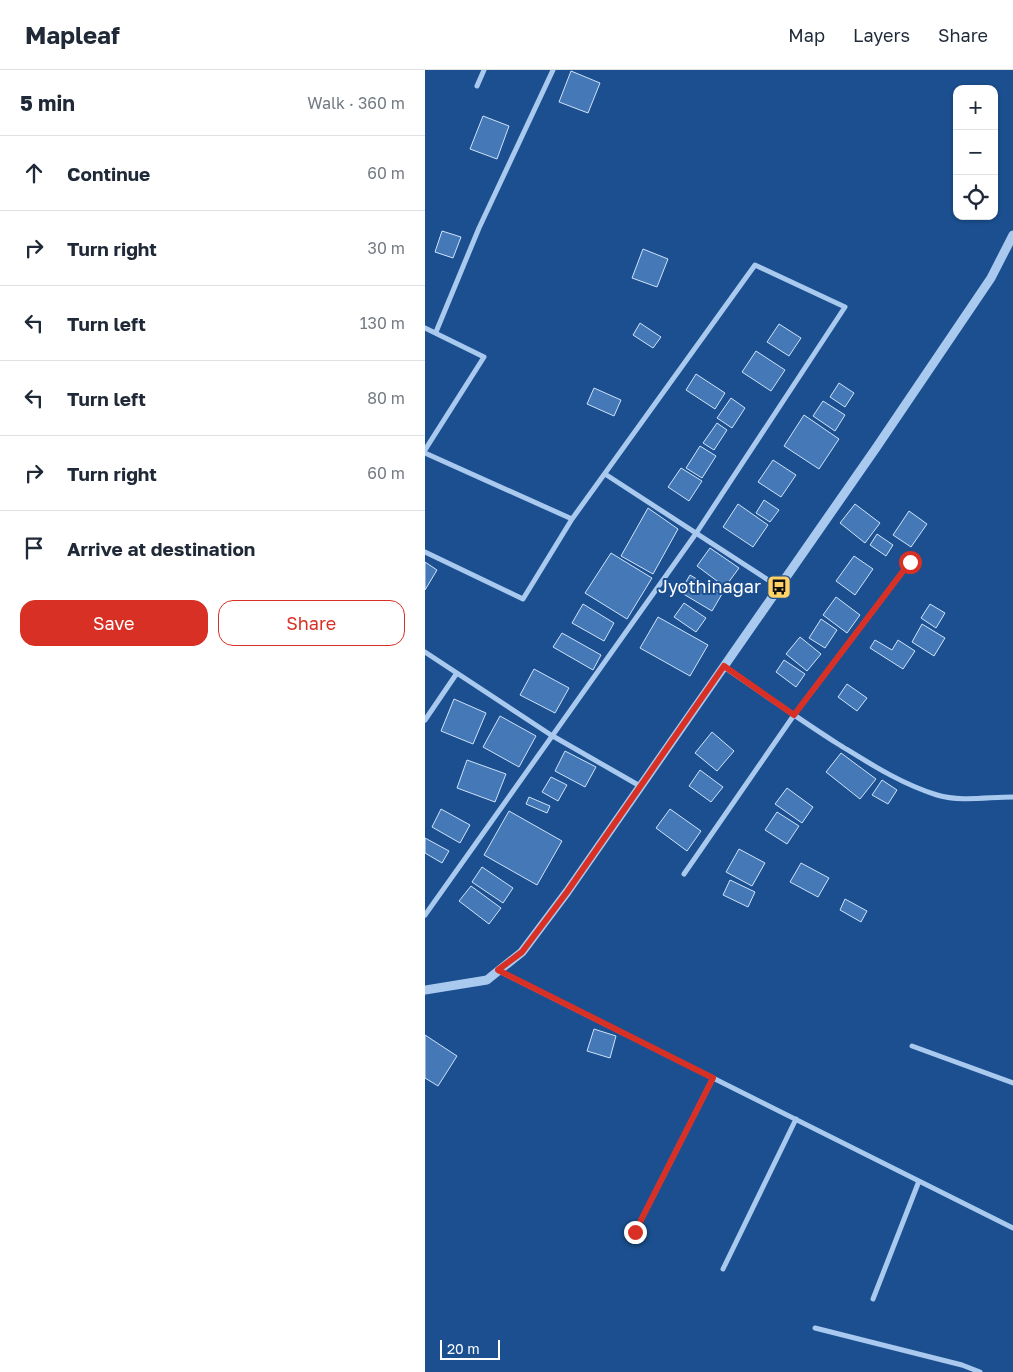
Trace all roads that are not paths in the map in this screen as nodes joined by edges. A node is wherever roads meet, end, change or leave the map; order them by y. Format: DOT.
graph roads {
  1 [pos="484,70"];
  2 [pos="553,70"];
  3 [pos="477,86"];
  4 [pos="1013,235"];
  5 [pos="425,328"];
  6 [pos="436,332"];
  7 [pos="425,451"];
  8 [pos="605,474"];
  9 [pos="572,519"];
  10 [pos="697,532"];
  11 [pos="425,552"];
  12 [pos="910,562"];
  13 [pos="779,587"];
  14 [pos="425,652"];
  15 [pos="724,666"];
  16 [pos="457,673"];
  17 [pos="794,715"];
  18 [pos="425,720"];
  19 [pos="551,736"];
  20 [pos="640,786"];
  21 [pos="1013,797"];
  22 [pos="684,874"];
  23 [pos="425,916"];
  24 [pos="498,970"];
  25 [pos="425,990"];
  26 [pos="912,1046"];
  27 [pos="713,1078"];
  28 [pos="1013,1083"];
  29 [pos="796,1119"];
  30 [pos="919,1181"];
  31 [pos="1013,1228"];
  32 [pos="635,1232"];
  33 [pos="723,1269"];
  34 [pos="873,1299"];
  35 [pos="815,1328"];
  36 [pos="980,1372"];
  1 -- 3 [label="street"];
  2 -- 6 [label="street"];
  4 -- 13 [label="street"];
  5 -- 6 [label="street"];
  6 -- 7 [label="street"];
  7 -- 9 [label="street"];
  8 -- 9 [label="street"];
  8 -- 10 [label="street"];
  8 -- 10 [label="street"];
  9 -- 11 [label="street"];
  10 -- 13 [label="street"];
  10 -- 19 [label="street"];
  12 -- 17 [label="street"];
  13 -- 15 [label="street"];
  14 -- 16 [label="street"];
  15 -- 17 [label="street"];
  15 -- 20 [label="street"];
  16 -- 18 [label="street"];
  16 -- 19 [label="street"];
  17 -- 21 [label="street"];
  17 -- 22 [label="street"];
  19 -- 20 [label="street"];
  19 -- 23 [label="street"];
  20 -- 24 [label="street"];
  24 -- 25 [label="street"];
  24 -- 27 [label="street"];
  26 -- 28 [label="street"];
  27 -- 29 [label="street"];
  27 -- 32 [label="street"];
  29 -- 30 [label="street"];
  29 -- 33 [label="street"];
  30 -- 31 [label="street"];
  30 -- 34 [label="street"];
  35 -- 36 [label="street"];
}
